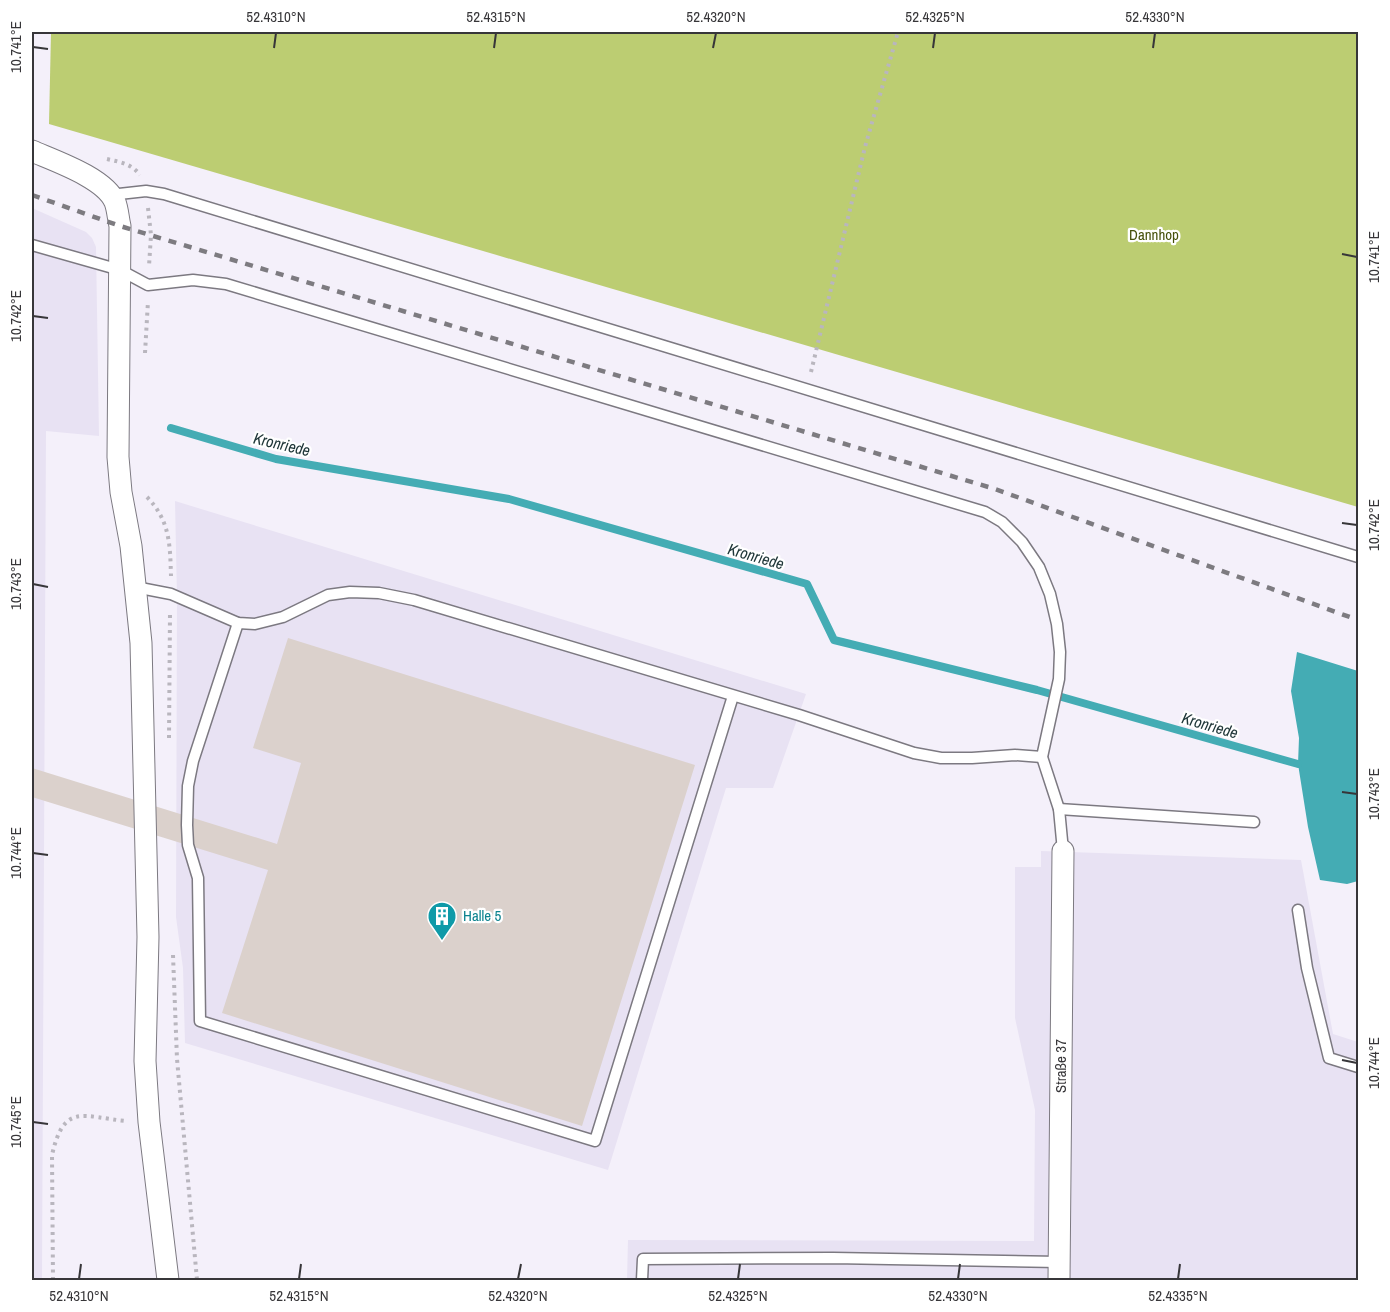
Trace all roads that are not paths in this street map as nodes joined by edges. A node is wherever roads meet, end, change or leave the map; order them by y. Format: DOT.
graph roads {
  1 [pos="32,151"];
  2 [pos="110,195"];
  3 [pos="32,245"];
  4 [pos="120,270"];
  5 [pos="1359,557"];
  6 [pos="135,587"];
  7 [pos="238,623"];
  8 [pos="733,696"];
  9 [pos="1042,757"];
  10 [pos="1059,808"];
  11 [pos="1254,822"];
  12 [pos="1063,852"];
  13 [pos="1298,910"];
  14 [pos="1359,1067"];
  15 [pos="1059,1271"];
  16 [pos="168,1281"];
  17 [pos="642,1281"];
  1 -- 2 [label="street"];
  2 -- 4 [label="street"];
  2 -- 5 [label="lane"];
  3 -- 4 [label="lane"];
  4 -- 6 [label="street"];
  4 -- 9 [label="lane"];
  6 -- 7 [label="lane"];
  6 -- 16 [label="street"];
  7 -- 8 [label="lane"];
  7 -- 8 [label="lane"];
  8 -- 9 [label="lane"];
  9 -- 10 [label="lane"];
  10 -- 11 [label="lane"];
  10 -- 12 [label="lane"];
  12 -- 15 [label="street, Straße 37"];
  13 -- 14 [label="lane"];
  15 -- 17 [label="lane"];
}
